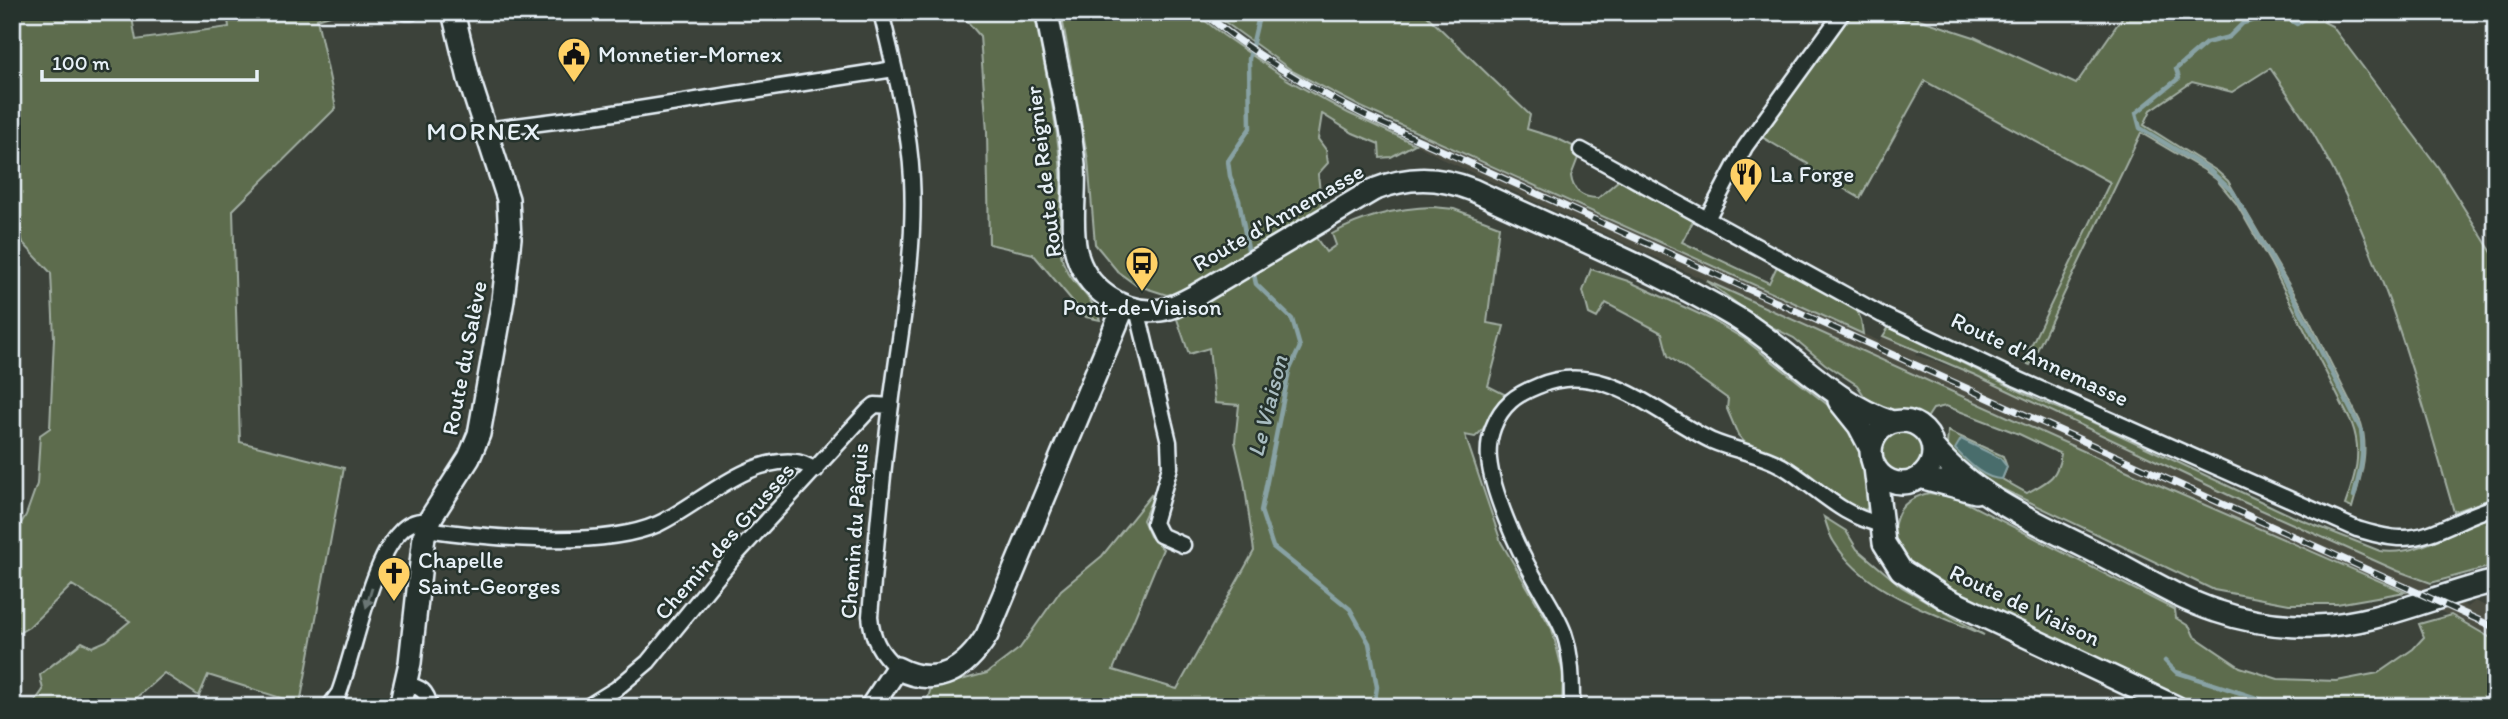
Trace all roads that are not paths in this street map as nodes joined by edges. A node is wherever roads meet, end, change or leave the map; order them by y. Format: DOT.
graph roads {
  1 [pos="406,12"];
  2 [pos="412,12"];
  3 [pos="453,12"];
  4 [pos="881,12"];
  5 [pos="1046,12"];
  6 [pos="1843,12"];
  7 [pos="894,69"];
  8 [pos="486,131"];
  9 [pos="1581,150"];
  10 [pos="1707,219"];
  11 [pos="1130,307"];
  12 [pos="1826,386"];
  13 [pos="891,406"];
  14 [pos="1892,422"];
  15 [pos="1933,447"];
  16 [pos="1873,458"];
  17 [pos="816,470"];
  18 [pos="1916,479"];
  19 [pos="1982,492"];
  20 [pos="2496,508"];
  21 [pos="1881,524"];
  22 [pos="428,525"];
  23 [pos="1183,545"];
  24 [pos="2496,582"];
  25 [pos="897,668"];
  26 [pos="406,684"];
  27 [pos="329,707"];
  28 [pos="400,707"];
  29 [pos="429,707"];
  30 [pos="587,707"];
  31 [pos="871,707"];
  32 [pos="1572,707"];
  33 [pos="2176,707"];
  1 -- 2 [label="street"];
  3 -- 8 [label="main road, Route du Salève"];
  4 -- 7 [label="street, Chemin du Pâquis"];
  5 -- 11 [label="main road, Route de Reignier"];
  6 -- 10 [label="street"];
  7 -- 8 [label="street"];
  7 -- 13 [label="street, Chemin du Pâquis"];
  8 -- 22 [label="main road, Route du Salève"];
  9 -- 10 [label="street, Route d'Annemasse"];
  10 -- 20 [label="street, Route d'Annemasse"];
  11 -- 12 [label="main road, Route d'Annemasse"];
  11 -- 23 [label="street"];
  11 -- 25 [label="main road"];
  12 -- 14 [label="main road, Route d'Annemasse"];
  12 -- 16 [label="main road, Route d'Annemasse"];
  13 -- 17 [label="street, Chemin des Grusses"];
  13 -- 25 [label="street, Chemin du Pâquis"];
  14 -- 15 [label="main road, Route d'Annemasse"];
  14 -- 16 [label="main road"];
  15 -- 18 [label="main road"];
  15 -- 19 [label="main road, Route d'Annemasse"];
  16 -- 18 [label="main road, Route d'Annemasse"];
  16 -- 21 [label="main road, Route de Viaison"];
  17 -- 22 [label="street"];
  17 -- 30 [label="street, Chemin des Grusses"];
  18 -- 19 [label="main road, Route d'Annemasse"];
  18 -- 21 [label="main road"];
  19 -- 24 [label="main road, Route d'Annemasse"];
  21 -- 32 [label="street"];
  21 -- 33 [label="main road, Route de Viaison"];
  22 -- 26 [label="main road, Route du Salève"];
  22 -- 27 [label="street, one-way"];
  25 -- 31 [label="main road"];
  26 -- 28 [label="main road, Route du Salève"];
  26 -- 29 [label="street"];
}
